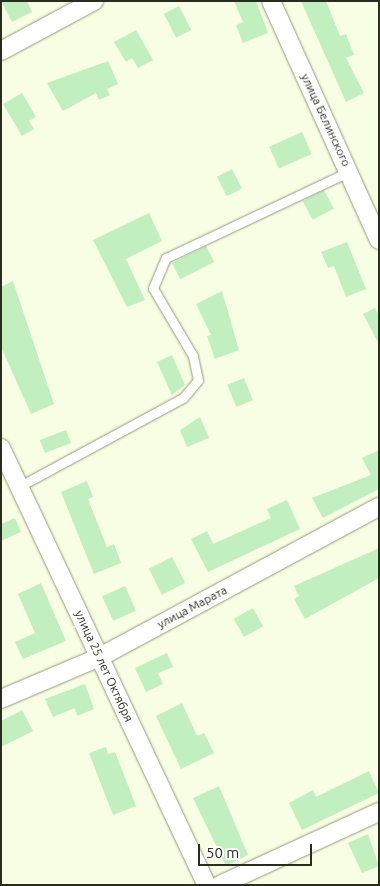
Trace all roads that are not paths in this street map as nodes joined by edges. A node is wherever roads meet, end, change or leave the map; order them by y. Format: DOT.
graph roads {
  1 [pos="94,1"];
  2 [pos="271,1"];
  3 [pos="1,51"];
  4 [pos="350,171"];
  5 [pos="374,217"];
  6 [pos="379,240"];
  7 [pos="1,448"];
  8 [pos="20,486"];
  9 [pos="379,507"];
  10 [pos="100,656"];
  11 [pos="1,699"];
  12 [pos="379,812"];
  13 [pos="206,885"];
  14 [pos="220,885"];
  1 -- 3 [label="street"];
  2 -- 4 [label="street, улица Белинского"];
  4 -- 5 [label="street, улица Белинского"];
  4 -- 8 [label="lane"];
  5 -- 6 [label="street, улица Белинского"];
  7 -- 8 [label="street, улица 25 лет Октября"];
  8 -- 10 [label="street, улица 25 лет Октября"];
  9 -- 10 [label="street, улица Марата"];
  10 -- 11 [label="street, улица Марата"];
  10 -- 13 [label="street, улица 25 лет Октября"];
  12 -- 14 [label="street"];
}
